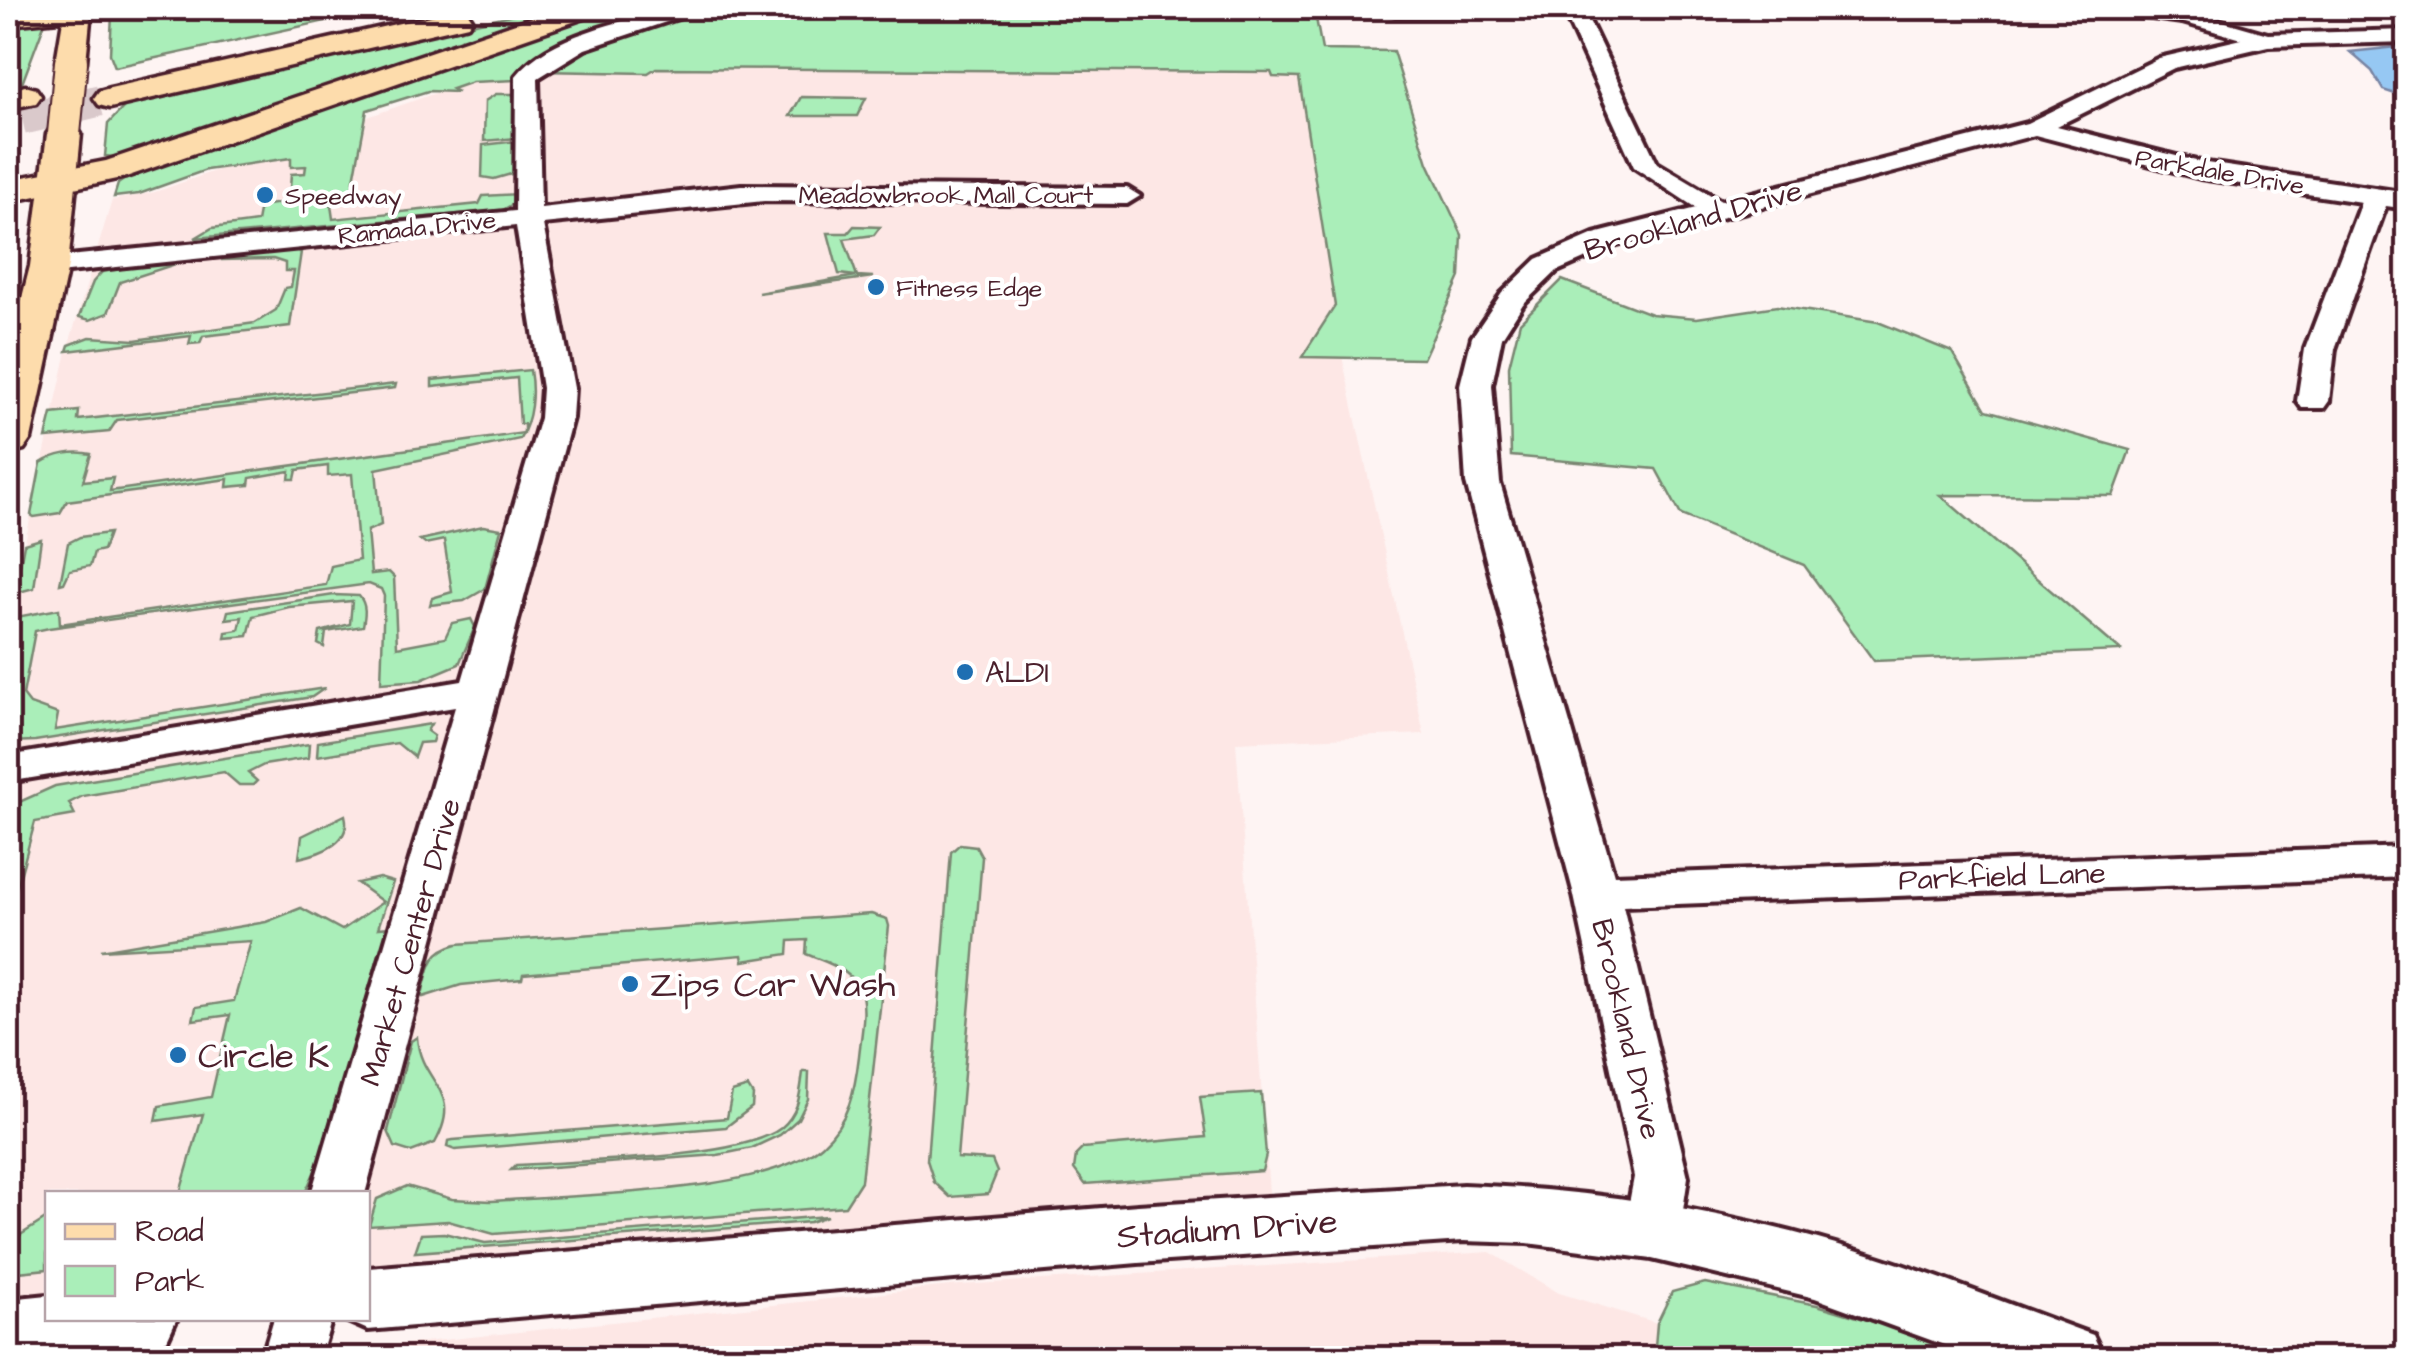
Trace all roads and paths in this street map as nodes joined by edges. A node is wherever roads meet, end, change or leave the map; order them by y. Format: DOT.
graph roads {
  1 [pos="28,8"];
  2 [pos="82,8"];
  3 [pos="419,8"];
  4 [pos="507,8"];
  5 [pos="586,8"];
  6 [pos="688,8"];
  7 [pos="1394,8"];
  8 [pos="1565,8"];
  9 [pos="1573,8"];
  10 [pos="2122,8"];
  11 [pos="8,16"];
  12 [pos="2408,36"];
  13 [pos="2268,40"];
  14 [pos="2035,128"];
  15 [pos="61,182"];
  16 [pos="8,191"];
  17 [pos="1127,196"];
  18 [pos="2376,197"];
  19 [pos="2408,201"];
  20 [pos="1716,210"];
  21 [pos="528,216"];
  22 [pos="49,266"];
  23 [pos="2313,400"];
  24 [pos="8,431"];
  25 [pos="482,690"];
  26 [pos="8,769"];
  27 [pos="2408,862"];
  28 [pos="1596,890"];
  29 [pos="339,1191"];
  30 [pos="1652,1230"];
  31 [pos="370,1298"];
  32 [pos="107,1321"];
  33 [pos="301,1321"];
  34 [pos="8,1330"];
  35 [pos="291,1358"];
  36 [pos="2067,1358"];
  1 -- 11 [label="main road"];
  2 -- 11 [label="main road"];
  2 -- 15 [label="main road, bridge"];
  3 -- 4 [label="main road"];
  5 -- 15 [label="main road"];
  6 -- 21 [label="street, Ramada Drive"];
  7 -- 8 [label="street"];
  9 -- 20 [label="street"];
  10 -- 13 [label="street"];
  12 -- 13 [label="street, Brookland Drive"];
  13 -- 14 [label="street, Brookland Drive"];
  14 -- 18 [label="street, Parkdale Drive"];
  14 -- 20 [label="street, Brookland Drive"];
  15 -- 16 [label="main road"];
  15 -- 22 [label="main road"];
  17 -- 21 [label="street, Meadowbrook Mall Court"];
  18 -- 19 [label="street, Parkdale Drive"];
  18 -- 23 [label="street"];
  20 -- 28 [label="street, Brookland Drive"];
  21 -- 22 [label="street, Ramada Drive"];
  21 -- 25 [label="street, Market Center Drive"];
  22 -- 24 [label="main road"];
  25 -- 26 [label="street"];
  25 -- 29 [label="street, Market Center Drive"];
  27 -- 28 [label="street, Parkfield Lane"];
  28 -- 30 [label="street, Brookland Drive"];
  30 -- 31 [label="street, Stadium Drive"];
  30 -- 36 [label="street, Stadium Drive"];
  32 -- 34 [label="street"];
  33 -- 35 [label="street"];
}
